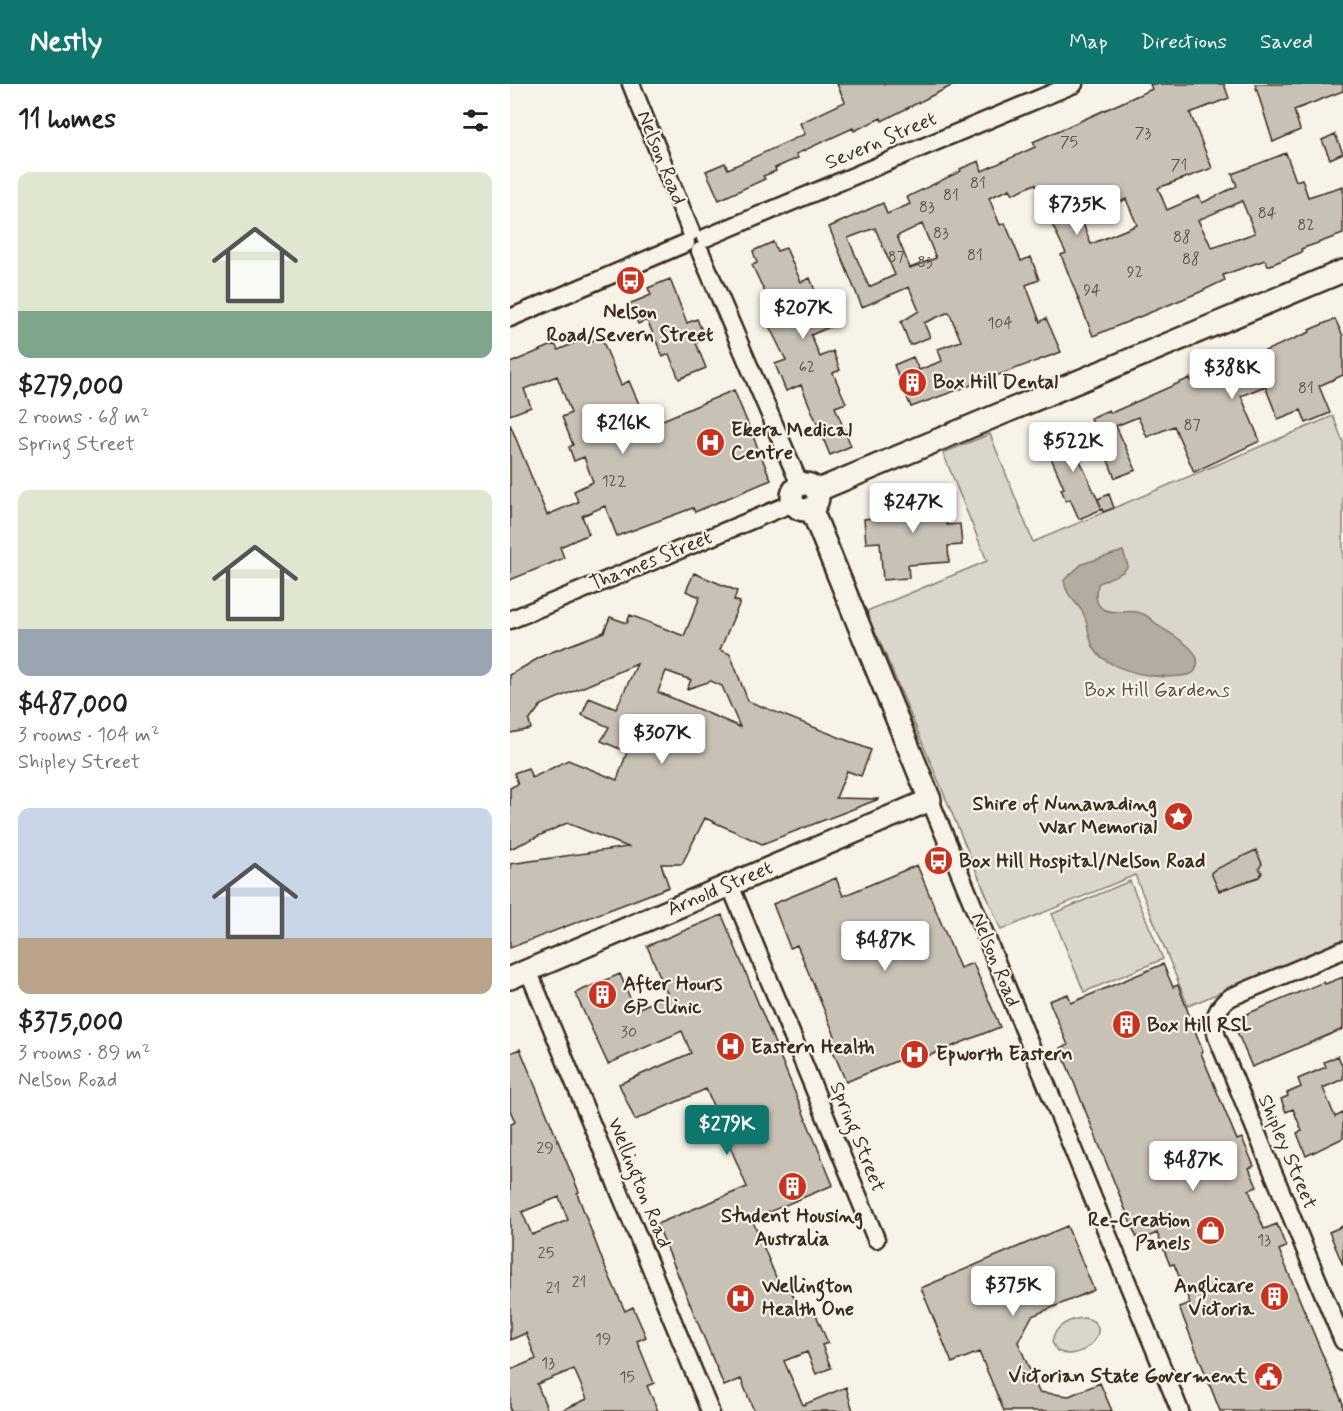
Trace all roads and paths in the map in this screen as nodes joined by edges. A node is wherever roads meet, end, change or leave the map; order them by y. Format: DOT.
graph roads {
  1 [pos="631,84"];
  2 [pos="1074,84"];
  3 [pos="695,241"];
  4 [pos="1343,271"];
  5 [pos="510,318"];
  6 [pos="805,497"];
  7 [pos="510,620"];
  8 [pos="930,800"];
  9 [pos="730,885"];
  10 [pos="1343,950"];
  11 [pos="519,974"];
  12 [pos="876,1239"];
  13 [pos="1343,1341"];
  14 [pos="710,1411"];
  15 [pos="1180,1411"];
  1 -- 3 [label="street, Nelson Road"];
  2 -- 3 [label="street, Severn Street"];
  3 -- 5 [label="street, Severn Street"];
  3 -- 6 [label="street, Nelson Road"];
  4 -- 6 [label="main road, Thames Street"];
  6 -- 7 [label="street, Thames Street"];
  6 -- 8 [label="main road, Nelson Road"];
  8 -- 9 [label="main road, Arnold Street"];
  8 -- 15 [label="street, Nelson Road"];
  9 -- 11 [label="main road, Arnold Street"];
  9 -- 12 [label="street, Spring Street"];
  10 -- 13 [label="street, Shipley Street"];
  11 -- 14 [label="street, Wellington Road"];
}
